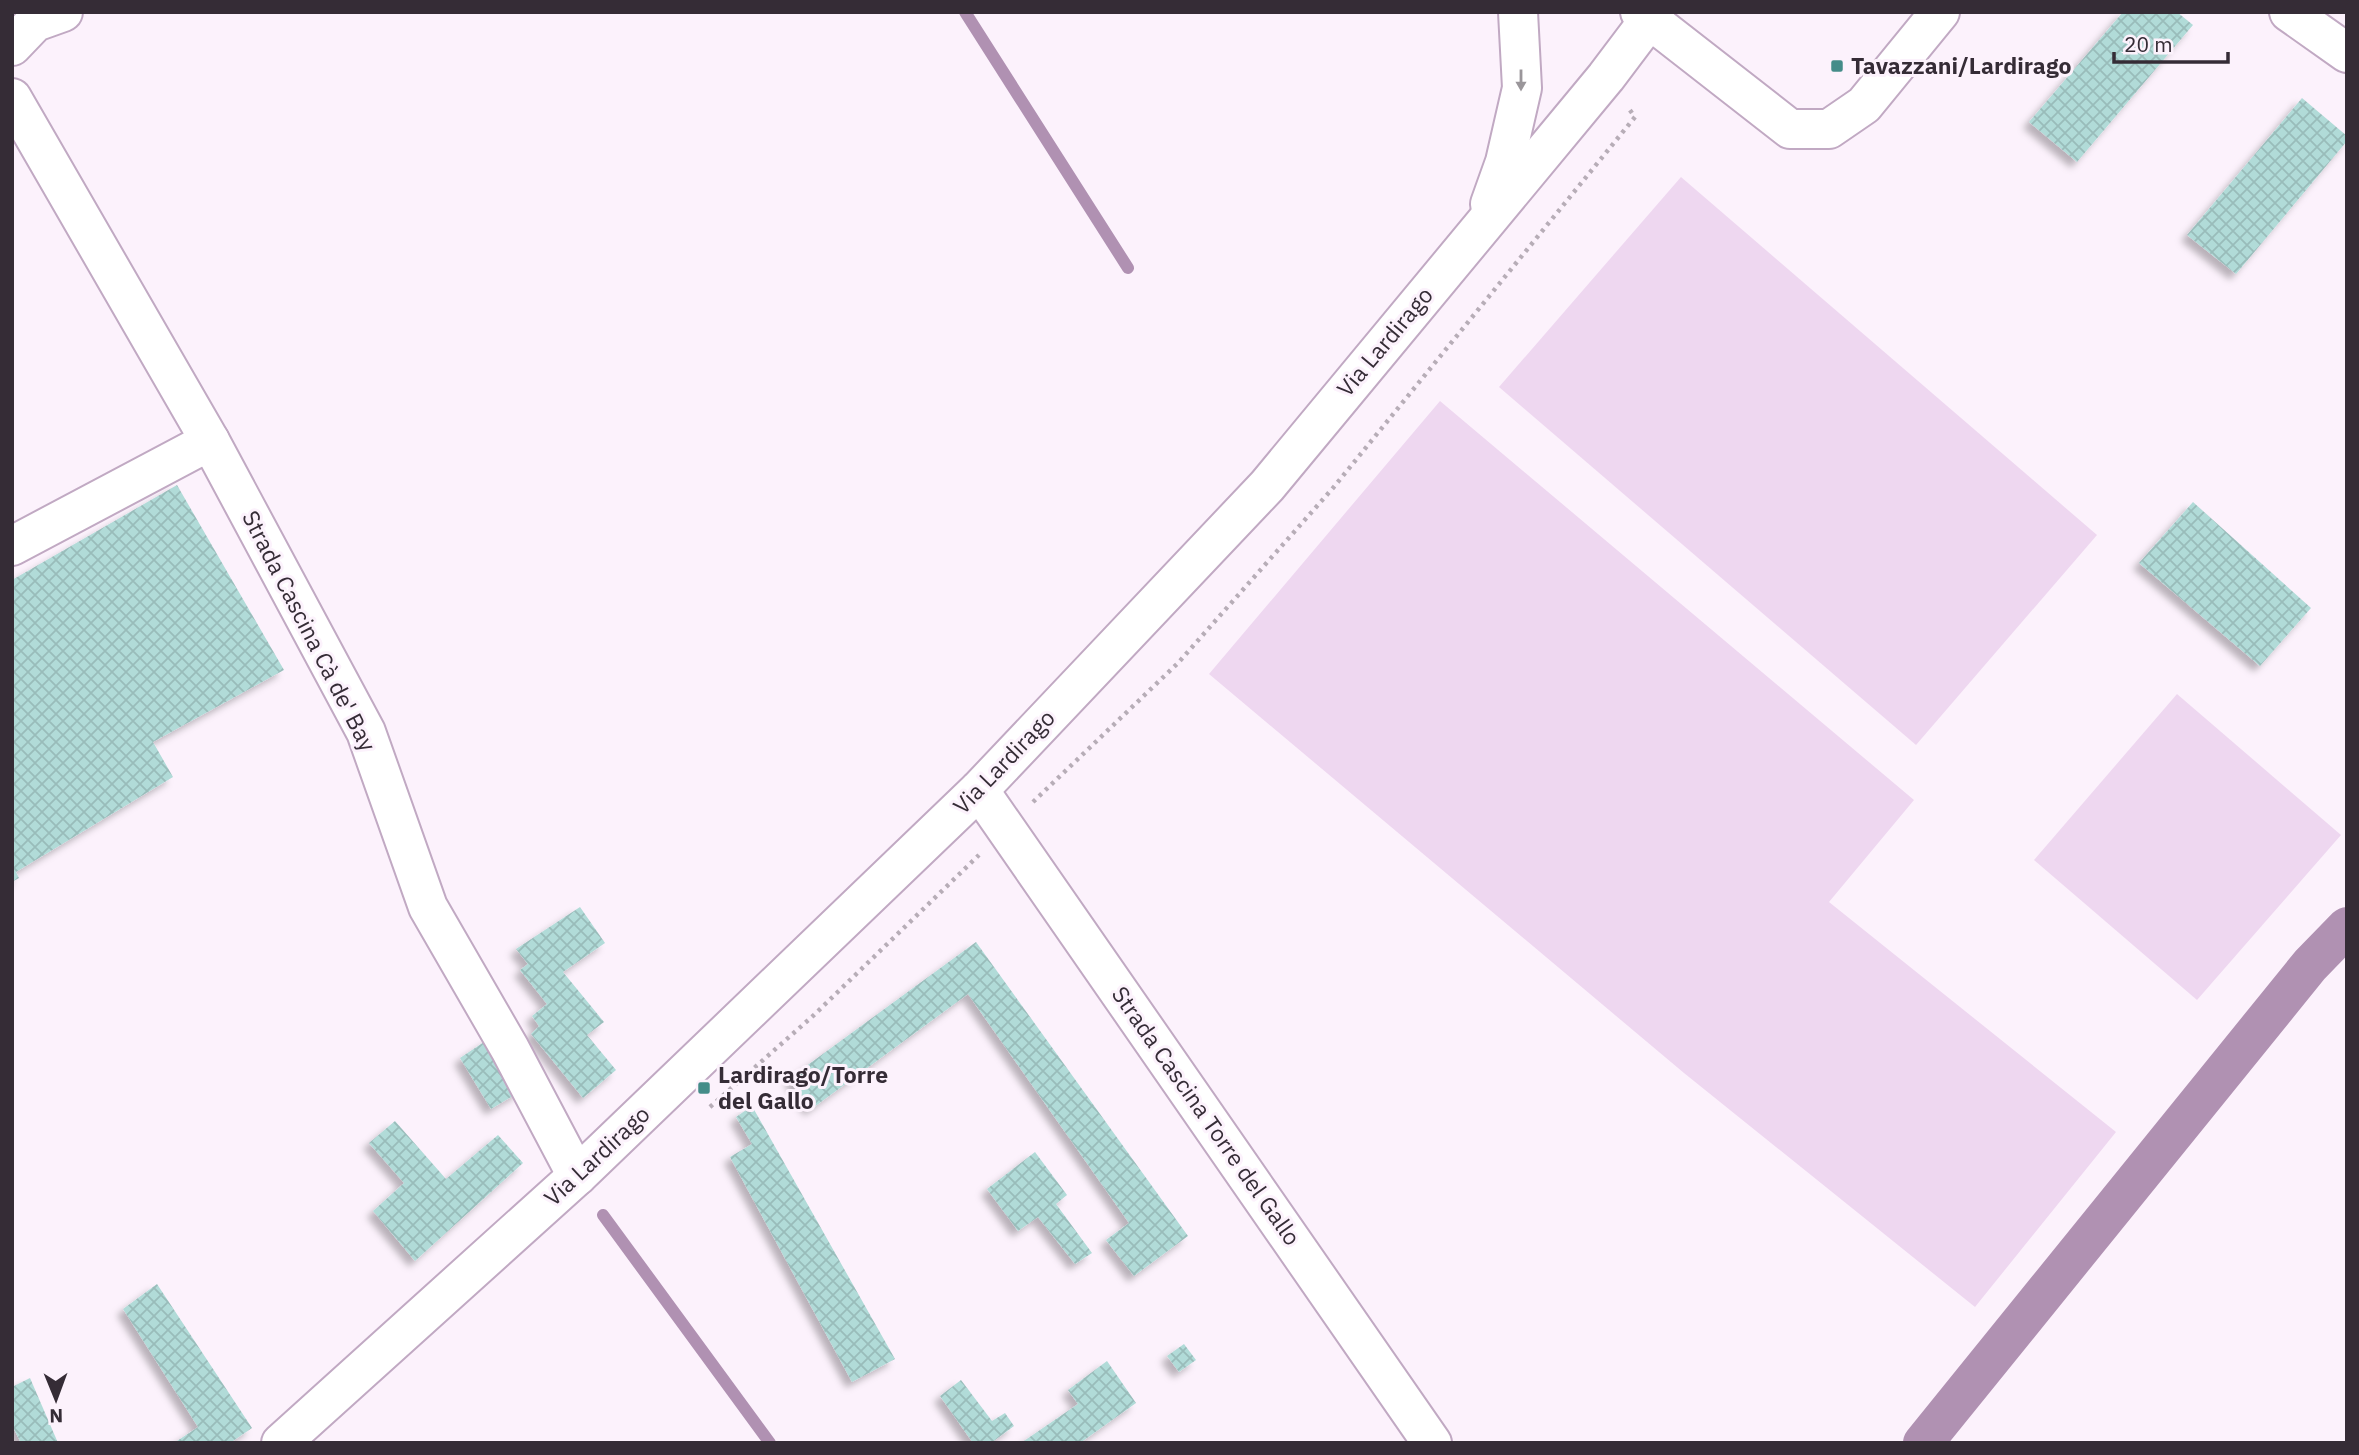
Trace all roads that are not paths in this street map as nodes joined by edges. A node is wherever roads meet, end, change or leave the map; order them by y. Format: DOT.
graph roads {
  1 [pos="63,12"];
  2 [pos="1518,12"];
  3 [pos="1940,12"];
  4 [pos="2289,12"];
  5 [pos="1648,15"];
  6 [pos="12,46"];
  7 [pos="2347,53"];
  8 [pos="12,99"];
  9 [pos="1484,223"];
  10 [pos="210,441"];
  11 [pos="12,546"];
  12 [pos="979,790"];
  13 [pos="578,1177"];
  14 [pos="281,1443"];
  15 [pos="1432,1443"];
  1 -- 6 [label="street"];
  2 -- 9 [label="street, one-way"];
  3 -- 5 [label="street"];
  4 -- 7 [label="street"];
  5 -- 9 [label="street, Via Lardirago"];
  8 -- 10 [label="street, Strada Cascina Cà de' Bay"];
  9 -- 12 [label="street, Via Lardirago"];
  10 -- 11 [label="street"];
  10 -- 13 [label="street, Strada Cascina Cà de' Bay"];
  12 -- 13 [label="street, Via Lardirago"];
  12 -- 15 [label="street, Strada Cascina Torre del Gallo"];
  13 -- 14 [label="street, Via Lardirago"];
}
